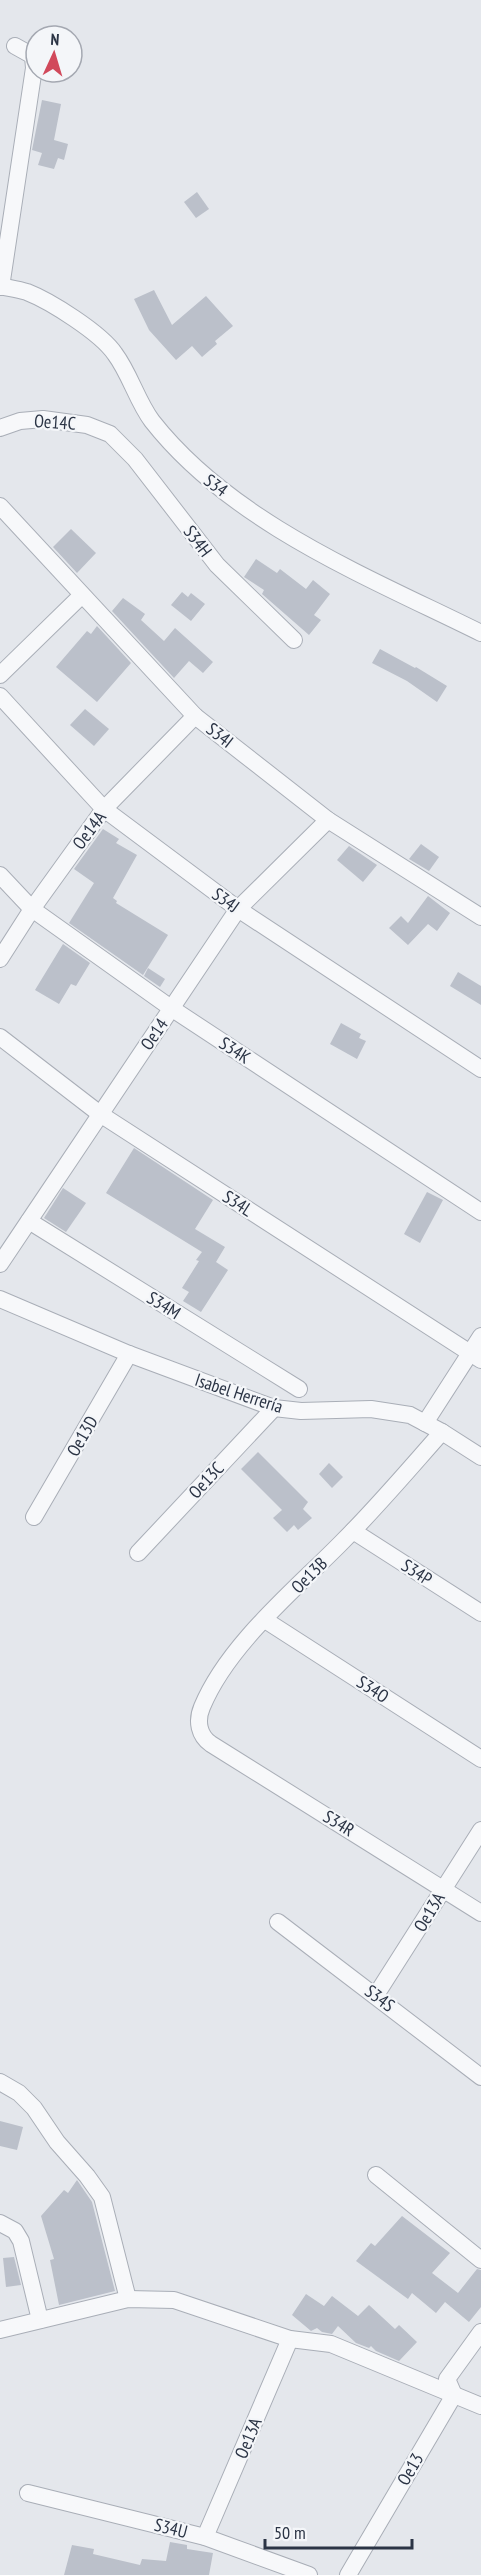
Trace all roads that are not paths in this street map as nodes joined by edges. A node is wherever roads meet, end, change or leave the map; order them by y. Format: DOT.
graph roads {
  1 [pos="15,46"];
  2 [pos="0,286"];
  3 [pos="0,428"];
  4 [pos="110,434"];
  5 [pos="0,506"];
  6 [pos="82,595"];
  7 [pos="481,633"];
  8 [pos="294,640"];
  9 [pos="0,675"];
  10 [pos="0,696"];
  11 [pos="195,716"];
  12 [pos="104,809"];
  13 [pos="328,820"];
  14 [pos="0,875"];
  15 [pos="32,909"];
  16 [pos="238,909"];
  17 [pos="481,917"];
  18 [pos="0,959"];
  19 [pos="171,1008"];
  20 [pos="0,1037"];
  21 [pos="481,1069"];
  22 [pos="100,1114"];
  23 [pos="481,1212"];
  24 [pos="28,1221"];
  25 [pos="0,1264"];
  26 [pos="0,1299"];
  27 [pos="481,1336"];
  28 [pos="129,1354"];
  29 [pos="476,1357"];
  30 [pos="299,1389"];
  31 [pos="274,1407"];
  32 [pos="425,1423"];
  33 [pos="442,1432"];
  34 [pos="481,1457"];
  35 [pos="34,1517"];
  36 [pos="353,1531"];
  37 [pos="138,1553"];
  38 [pos="481,1613"];
  39 [pos="265,1620"];
  40 [pos="200,1731"];
  41 [pos="481,1759"];
  42 [pos="481,1830"];
  43 [pos="444,1888"];
  44 [pos="481,1913"];
  45 [pos="278,1922"];
  46 [pos="376,1995"];
  47 [pos="481,2077"];
  48 [pos="0,2082"];
  49 [pos="376,2175"];
  50 [pos="0,2223"];
  51 [pos="481,2260"];
  52 [pos="128,2299"];
  53 [pos="40,2320"];
  54 [pos="0,2330"];
  55 [pos="481,2332"];
  56 [pos="290,2339"];
  57 [pos="454,2395"];
  58 [pos="481,2406"];
  59 [pos="28,2493"];
  60 [pos="205,2536"];
  61 [pos="309,2575"];
  62 [pos="348,2575"];
  1 -- 2 [label="street"];
  2 -- 7 [label="street, S34"];
  3 -- 4 [label="street, Oe14C"];
  4 -- 8 [label="street, S34H"];
  5 -- 6 [label="street, S34I"];
  6 -- 9 [label="street"];
  6 -- 11 [label="street, S34I"];
  10 -- 12 [label="street, S34J"];
  11 -- 12 [label="street, Oe14A"];
  11 -- 13 [label="street, S34I"];
  12 -- 15 [label="street, Oe14A"];
  12 -- 16 [label="street, S34J"];
  13 -- 16 [label="street, Oe14"];
  13 -- 17 [label="street, S34I"];
  14 -- 15 [label="street, S34K"];
  15 -- 18 [label="street, Oe14A"];
  15 -- 19 [label="street, S34K"];
  16 -- 19 [label="street, Oe14"];
  16 -- 21 [label="street, S34J"];
  19 -- 22 [label="street, Oe14"];
  19 -- 23 [label="street, S34K"];
  20 -- 22 [label="street, S34L"];
  22 -- 24 [label="street, Oe14"];
  22 -- 29 [label="street, S34L"];
  24 -- 25 [label="street, Oe14"];
  24 -- 30 [label="street, S34M"];
  26 -- 28 [label="street, Isabel Herrería"];
  27 -- 29 [label="street"];
  28 -- 31 [label="street, Isabel Herrería"];
  28 -- 35 [label="street, Oe13D"];
  29 -- 32 [label="street"];
  31 -- 32 [label="street, Isabel Herrería"];
  31 -- 37 [label="street, Oe13C"];
  32 -- 33 [label="street, Isabel Herrería"];
  33 -- 34 [label="street, Isabel Herrería"];
  33 -- 36 [label="street, Oe13B"];
  36 -- 38 [label="street, S34P"];
  36 -- 39 [label="street, Oe13B"];
  39 -- 40 [label="street, Oe13B"];
  39 -- 41 [label="street, S34O"];
  40 -- 43 [label="street, S34R"];
  42 -- 43 [label="street, Oe13A"];
  43 -- 44 [label="street, S34R"];
  43 -- 46 [label="street, Oe13A"];
  45 -- 46 [label="street, S34S"];
  46 -- 47 [label="street, S34S"];
  48 -- 52 [label="street"];
  49 -- 51 [label="street"];
  50 -- 53 [label="street"];
  52 -- 53 [label="street"];
  52 -- 56 [label="street"];
  53 -- 54 [label="street"];
  55 -- 57 [label="street"];
  56 -- 57 [label="street"];
  56 -- 60 [label="street, Oe13A"];
  57 -- 58 [label="street"];
  57 -- 62 [label="street, Oe13"];
  59 -- 60 [label="street, S34U"];
  60 -- 61 [label="street, S34U"];
}
